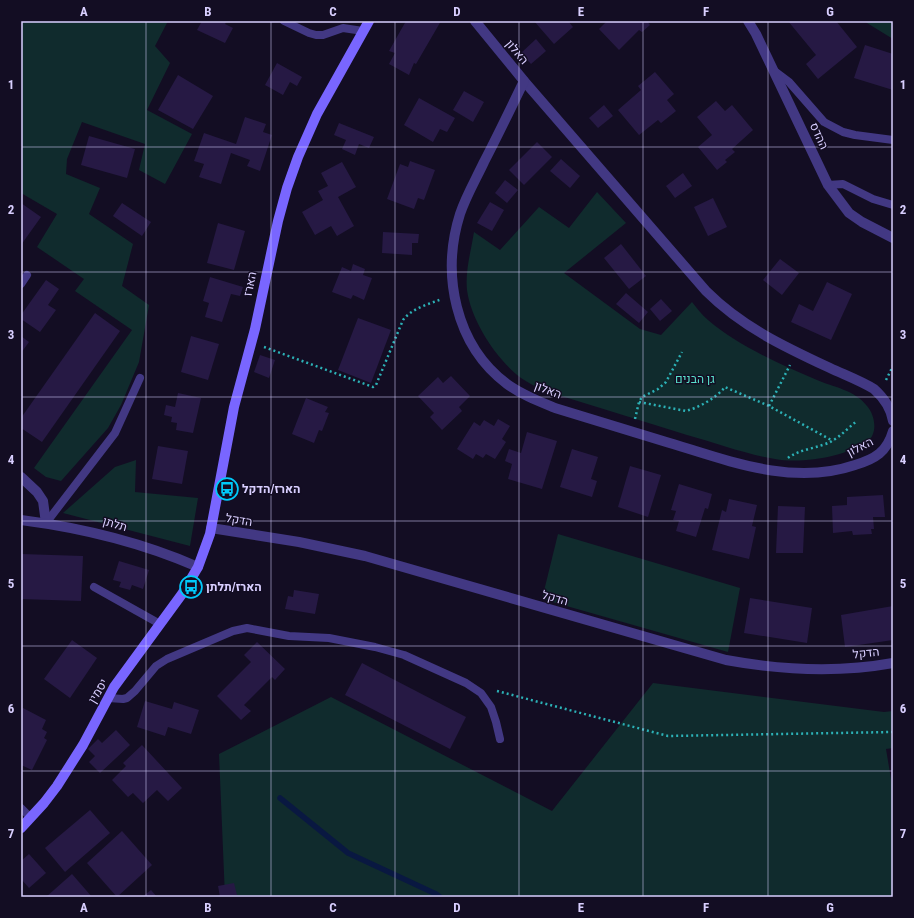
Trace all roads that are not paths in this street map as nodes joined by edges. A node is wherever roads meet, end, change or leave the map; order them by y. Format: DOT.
graph roads {
  1 [pos="284,21"];
  2 [pos="369,21"];
  3 [pos="475,21"];
  4 [pos="748,21"];
  5 [pos="363,31"];
  6 [pos="773,70"];
  7 [pos="524,81"];
  8 [pos="893,140"];
  9 [pos="828,185"];
  10 [pos="893,205"];
  11 [pos="893,238"];
  12 [pos="27,275"];
  13 [pos="21,284"];
  14 [pos="140,378"];
  15 [pos="893,421"];
  16 [pos="893,431"];
  17 [pos="21,477"];
  18 [pos="21,520"];
  19 [pos="46,523"];
  20 [pos="211,528"];
  21 [pos="198,567"];
  22 [pos="94,587"];
  23 [pos="160,624"];
  24 [pos="893,663"];
  25 [pos="108,698"];
  26 [pos="500,739"];
  27 [pos="21,808"];
  28 [pos="31,818"];
  29 [pos="21,828"];
  1 -- 5 [label="lane"];
  2 -- 5 [label="street, הארז"];
  3 -- 7 [label="street, האלון"];
  4 -- 6 [label="street, ההדס"];
  5 -- 20 [label="street, הארז"];
  6 -- 8 [label="lane"];
  6 -- 9 [label="street, ההדס"];
  7 -- 15 [label="street, האלון"];
  7 -- 16 [label="street, האלון"];
  9 -- 10 [label="lane"];
  9 -- 11 [label="street, ההדס"];
  12 -- 13 [label="lane"];
  14 -- 19 [label="lane"];
  17 -- 19 [label="street"];
  18 -- 19 [label="street, תלתן"];
  19 -- 21 [label="street, תלתן"];
  20 -- 21 [label="street, הארז"];
  20 -- 24 [label="street, הדקל"];
  21 -- 23 [label="street, יסמין"];
  22 -- 23 [label="lane"];
  23 -- 25 [label="street, יסמין"];
  25 -- 26 [label="lane"];
  25 -- 28 [label="street, יסמין"];
  27 -- 28 [label="lane"];
  28 -- 29 [label="street, יסמין"];
}
